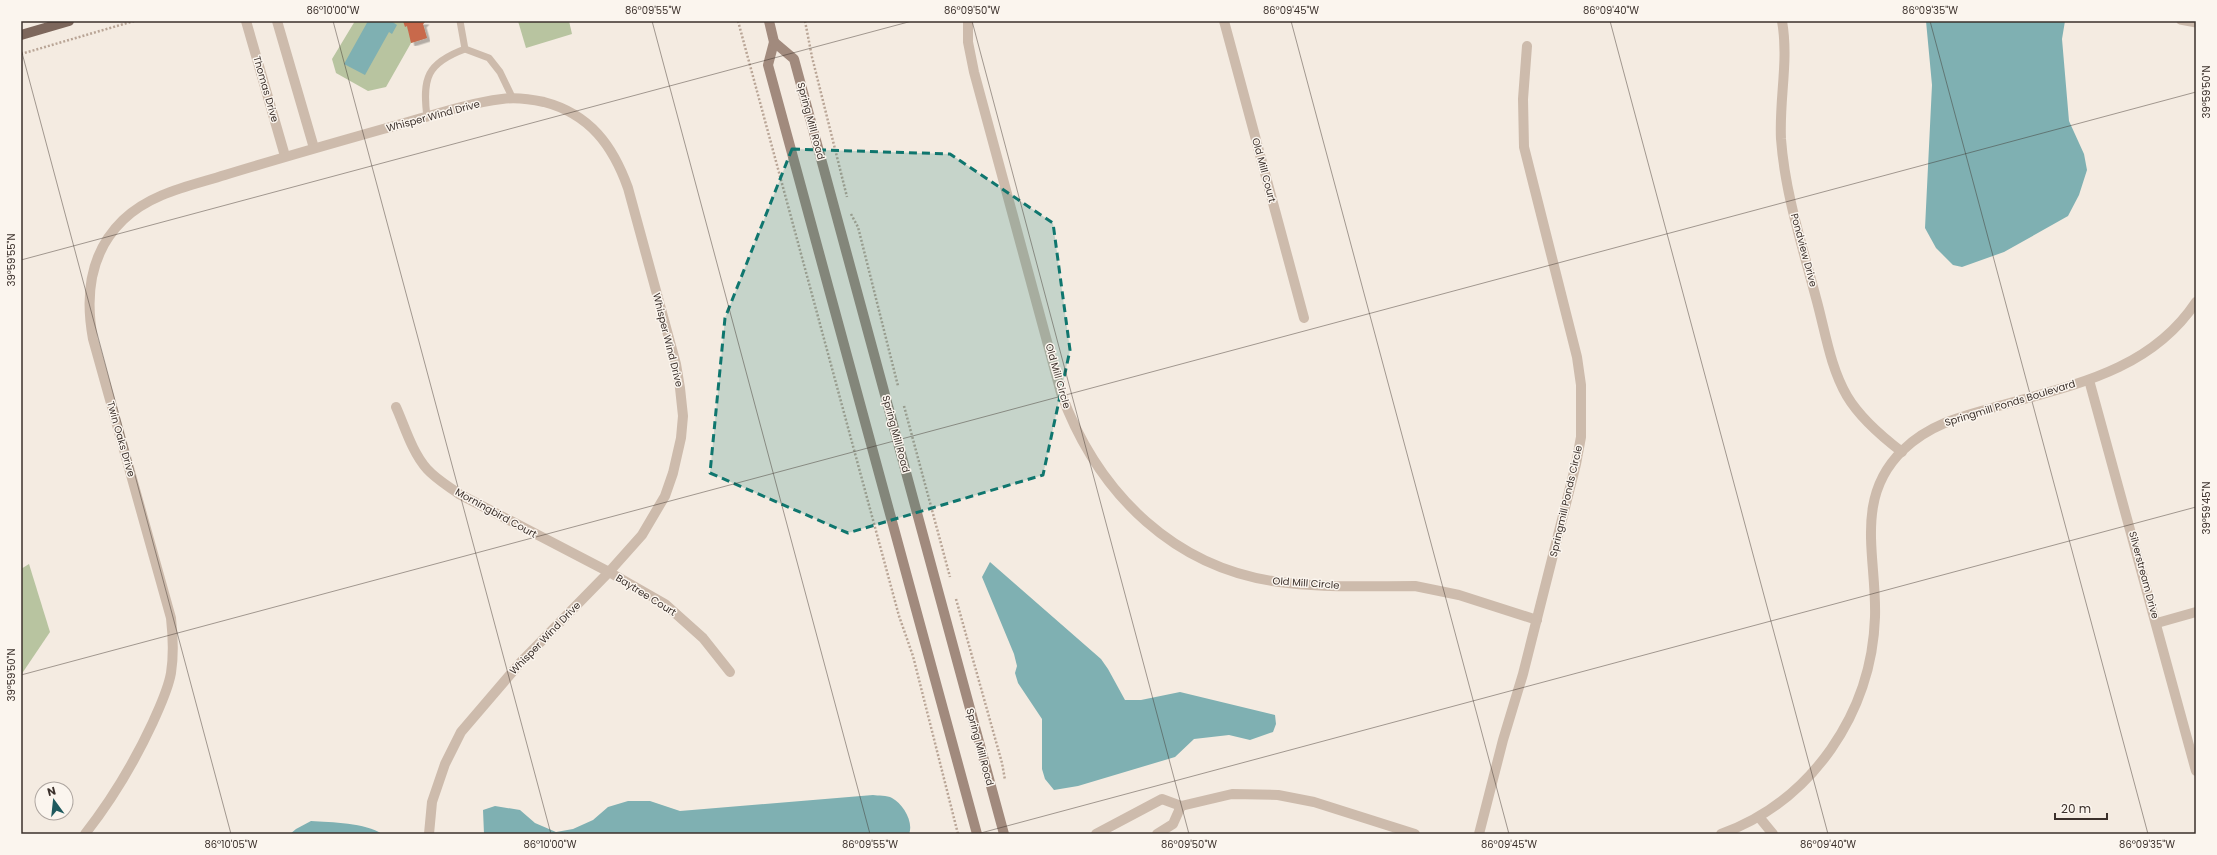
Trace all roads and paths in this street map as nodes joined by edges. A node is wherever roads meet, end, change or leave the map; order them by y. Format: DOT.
graph roads {
  1 [pos="69,21"];
  2 [pos="134,21"];
  3 [pos="246,21"];
  4 [pos="277,21"];
  5 [pos="460,21"];
  6 [pos="738,21"];
  7 [pos="769,21"];
  8 [pos="805,21"];
  9 [pos="968,21"];
  10 [pos="1224,21"];
  11 [pos="1782,21"];
  12 [pos="2180,21"];
  13 [pos="2196,24"];
  14 [pos="21,35"];
  15 [pos="774,42"];
  16 [pos="1527,46"];
  17 [pos="465,49"];
  18 [pos="21,54"];
  19 [pos="513,99"];
  20 [pos="427,118"];
  21 [pos="314,148"];
  22 [pos="300,152"];
  23 [pos="285,156"];
  24 [pos="847,199"];
  25 [pos="848,207"];
  26 [pos="2196,302"];
  27 [pos="1304,318"];
  28 [pos="2089,380"];
  29 [pos="899,391"];
  30 [pos="903,404"];
  31 [pos="396,406"];
  32 [pos="1902,452"];
  33 [pos="609,572"];
  34 [pos="951,582"];
  35 [pos="955,596"];
  36 [pos="2196,612"];
  37 [pos="1537,620"];
  38 [pos="2157,623"];
  39 [pos="730,672"];
  40 [pos="2196,771"];
  41 [pos="1006,784"];
  42 [pos="1181,806"];
  43 [pos="1759,817"];
  44 [pos="85,834"];
  45 [pos="429,834"];
  46 [pos="958,834"];
  47 [pos="977,834"];
  48 [pos="1004,834"];
  49 [pos="1096,834"];
  50 [pos="1157,834"];
  51 [pos="1415,834"];
  52 [pos="1479,834"];
  53 [pos="1721,834"];
  54 [pos="1773,834"];
  1 -- 14 [label="main road"];
  2 -- 18 [label="path"];
  3 -- 23 [label="street, Thomas Drive"];
  4 -- 21 [label="street"];
  5 -- 17 [label="lane"];
  6 -- 46 [label="path"];
  7 -- 15 [label="street"];
  8 -- 24 [label="path"];
  9 -- 37 [label="street, Old Mill Circle"];
  10 -- 27 [label="street, Old Mill Court"];
  11 -- 32 [label="street, Pondview Drive"];
  12 -- 13 [label="lane"];
  15 -- 47 [label="street"];
  15 -- 48 [label="street, Spring Mill Road"];
  16 -- 37 [label="street, Springmill Ponds Circle"];
  17 -- 19 [label="lane"];
  17 -- 20 [label="lane"];
  19 -- 20 [label="street, Whisper Wind Drive"];
  19 -- 33 [label="street, Whisper Wind Drive"];
  20 -- 21 [label="street, Whisper Wind Drive"];
  21 -- 22 [label="street, Whisper Wind Drive"];
  22 -- 23 [label="street, Twin Oaks Drive"];
  23 -- 44 [label="street, Twin Oaks Drive"];
  25 -- 29 [label="path"];
  26 -- 28 [label="street, Springmill Ponds Boulevard"];
  28 -- 32 [label="street, Springmill Ponds Boulevard"];
  28 -- 38 [label="street, Silverstream Drive"];
  30 -- 34 [label="path"];
  31 -- 33 [label="street, Morningbird Court"];
  32 -- 43 [label="street, Springmill Ponds Boulevard"];
  33 -- 39 [label="street, Baytree Court"];
  33 -- 45 [label="street, Whisper Wind Drive"];
  35 -- 41 [label="path"];
  36 -- 38 [label="street"];
  37 -- 52 [label="street, Springmill Ponds Circle"];
  38 -- 40 [label="street, Silverstream Drive"];
  42 -- 49 [label="street"];
  42 -- 50 [label="street"];
  42 -- 51 [label="street"];
  43 -- 53 [label="street, Springmill Ponds Boulevard"];
  43 -- 54 [label="street"];
}
